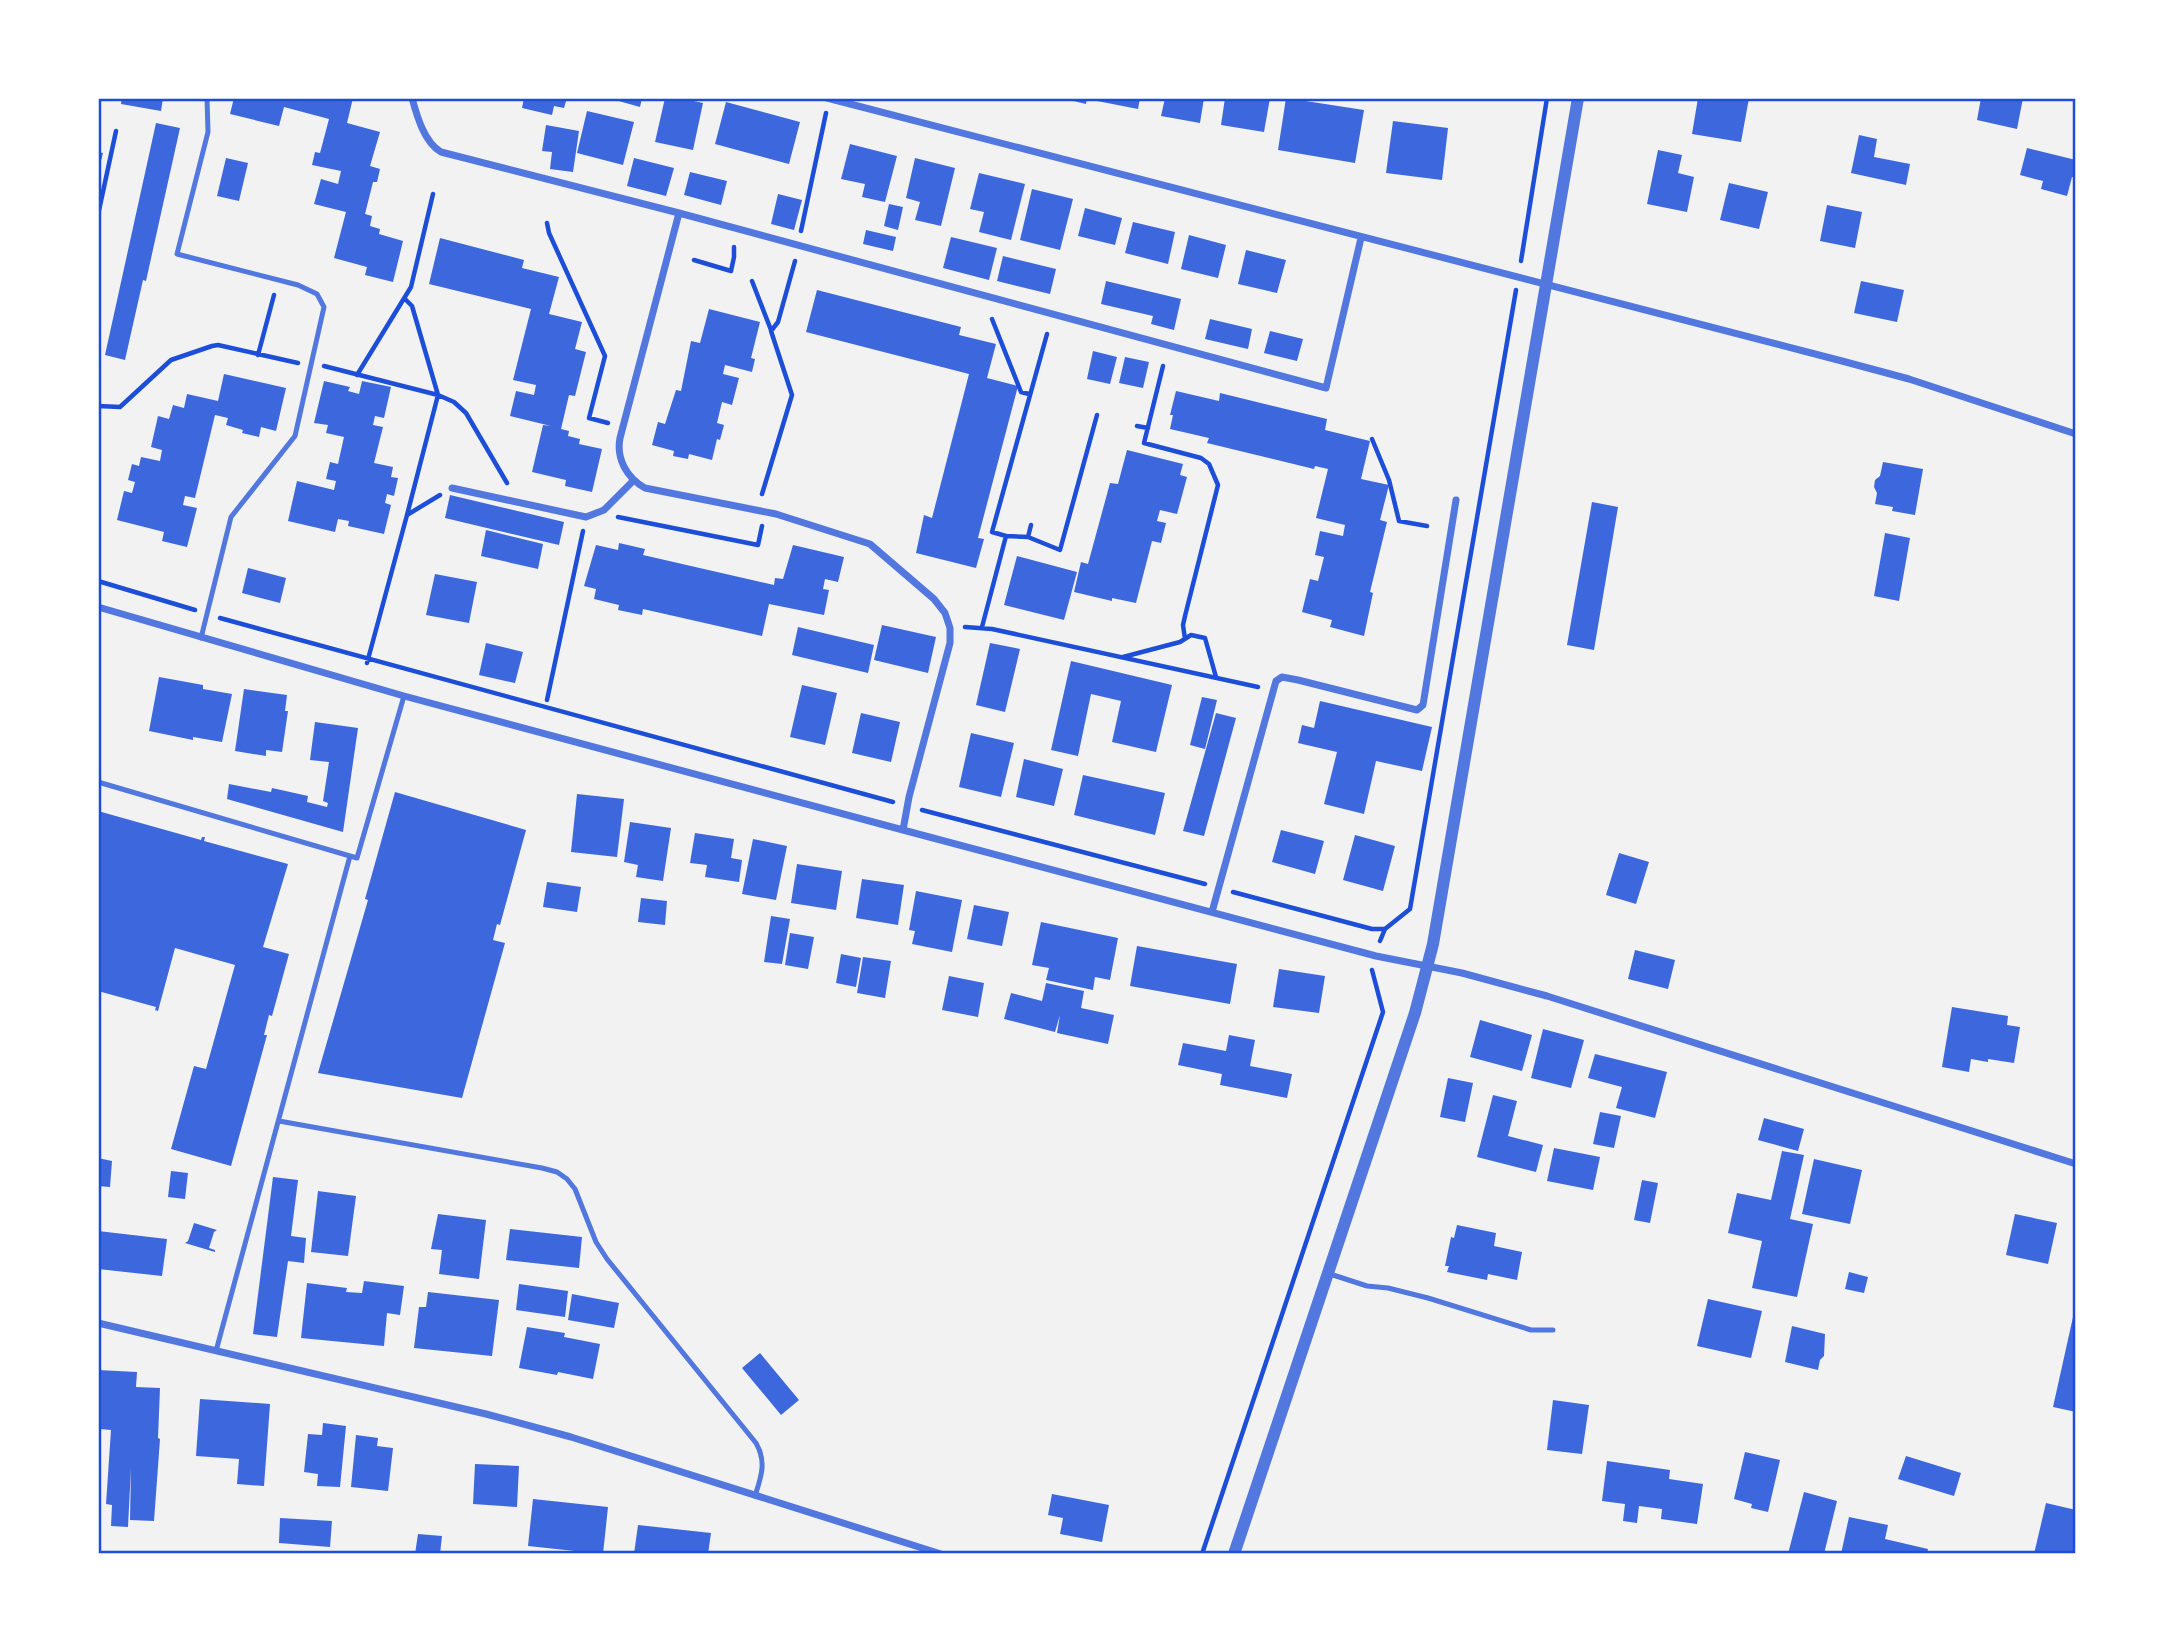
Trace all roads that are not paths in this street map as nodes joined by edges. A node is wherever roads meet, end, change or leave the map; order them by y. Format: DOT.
graph roads {
  1 [pos="207,98"];
  2 [pos="412,98"];
  3 [pos="828,98"];
  4 [pos="1578,98"];
  5 [pos="679,213"];
  6 [pos="1362,238"];
  7 [pos="1547,286"];
  8 [pos="2076,434"];
  9 [pos="633,481"];
  10 [pos="452,488"];
  11 [pos="1456,500"];
  12 [pos="98,607"];
  13 [pos="201,638"];
  14 [pos="404,696"];
  15 [pos="98,782"];
  16 [pos="903,830"];
  17 [pos="351,856"];
  18 [pos="1212,912"];
  19 [pos="1427,967"];
  20 [pos="279,1121"];
  21 [pos="2076,1164"];
  22 [pos="1329,1274"];
  23 [pos="98,1323"];
  24 [pos="1553,1330"];
  25 [pos="216,1351"];
  26 [pos="755,1496"];
  27 [pos="941,1554"];
  28 [pos="1234,1554"];
  1 -- 13 [label="lane"];
  2 -- 5 [label="street"];
  3 -- 6 [label="street"];
  4 -- 7 [label="street"];
  5 -- 6 [label="street"];
  5 -- 9 [label="street"];
  6 -- 7 [label="street"];
  7 -- 8 [label="street"];
  7 -- 19 [label="street"];
  9 -- 10 [label="street"];
  9 -- 16 [label="street"];
  11 -- 18 [label="street"];
  12 -- 13 [label="street"];
  13 -- 14 [label="street"];
  14 -- 16 [label="street"];
  14 -- 17 [label="lane"];
  15 -- 17 [label="lane"];
  16 -- 18 [label="street"];
  17 -- 20 [label="lane"];
  18 -- 19 [label="street"];
  19 -- 21 [label="street"];
  19 -- 22 [label="street"];
  20 -- 25 [label="lane"];
  20 -- 26 [label="lane"];
  22 -- 24 [label="lane"];
  22 -- 28 [label="street"];
  23 -- 25 [label="street"];
  25 -- 26 [label="street"];
  26 -- 27 [label="street"];
}
